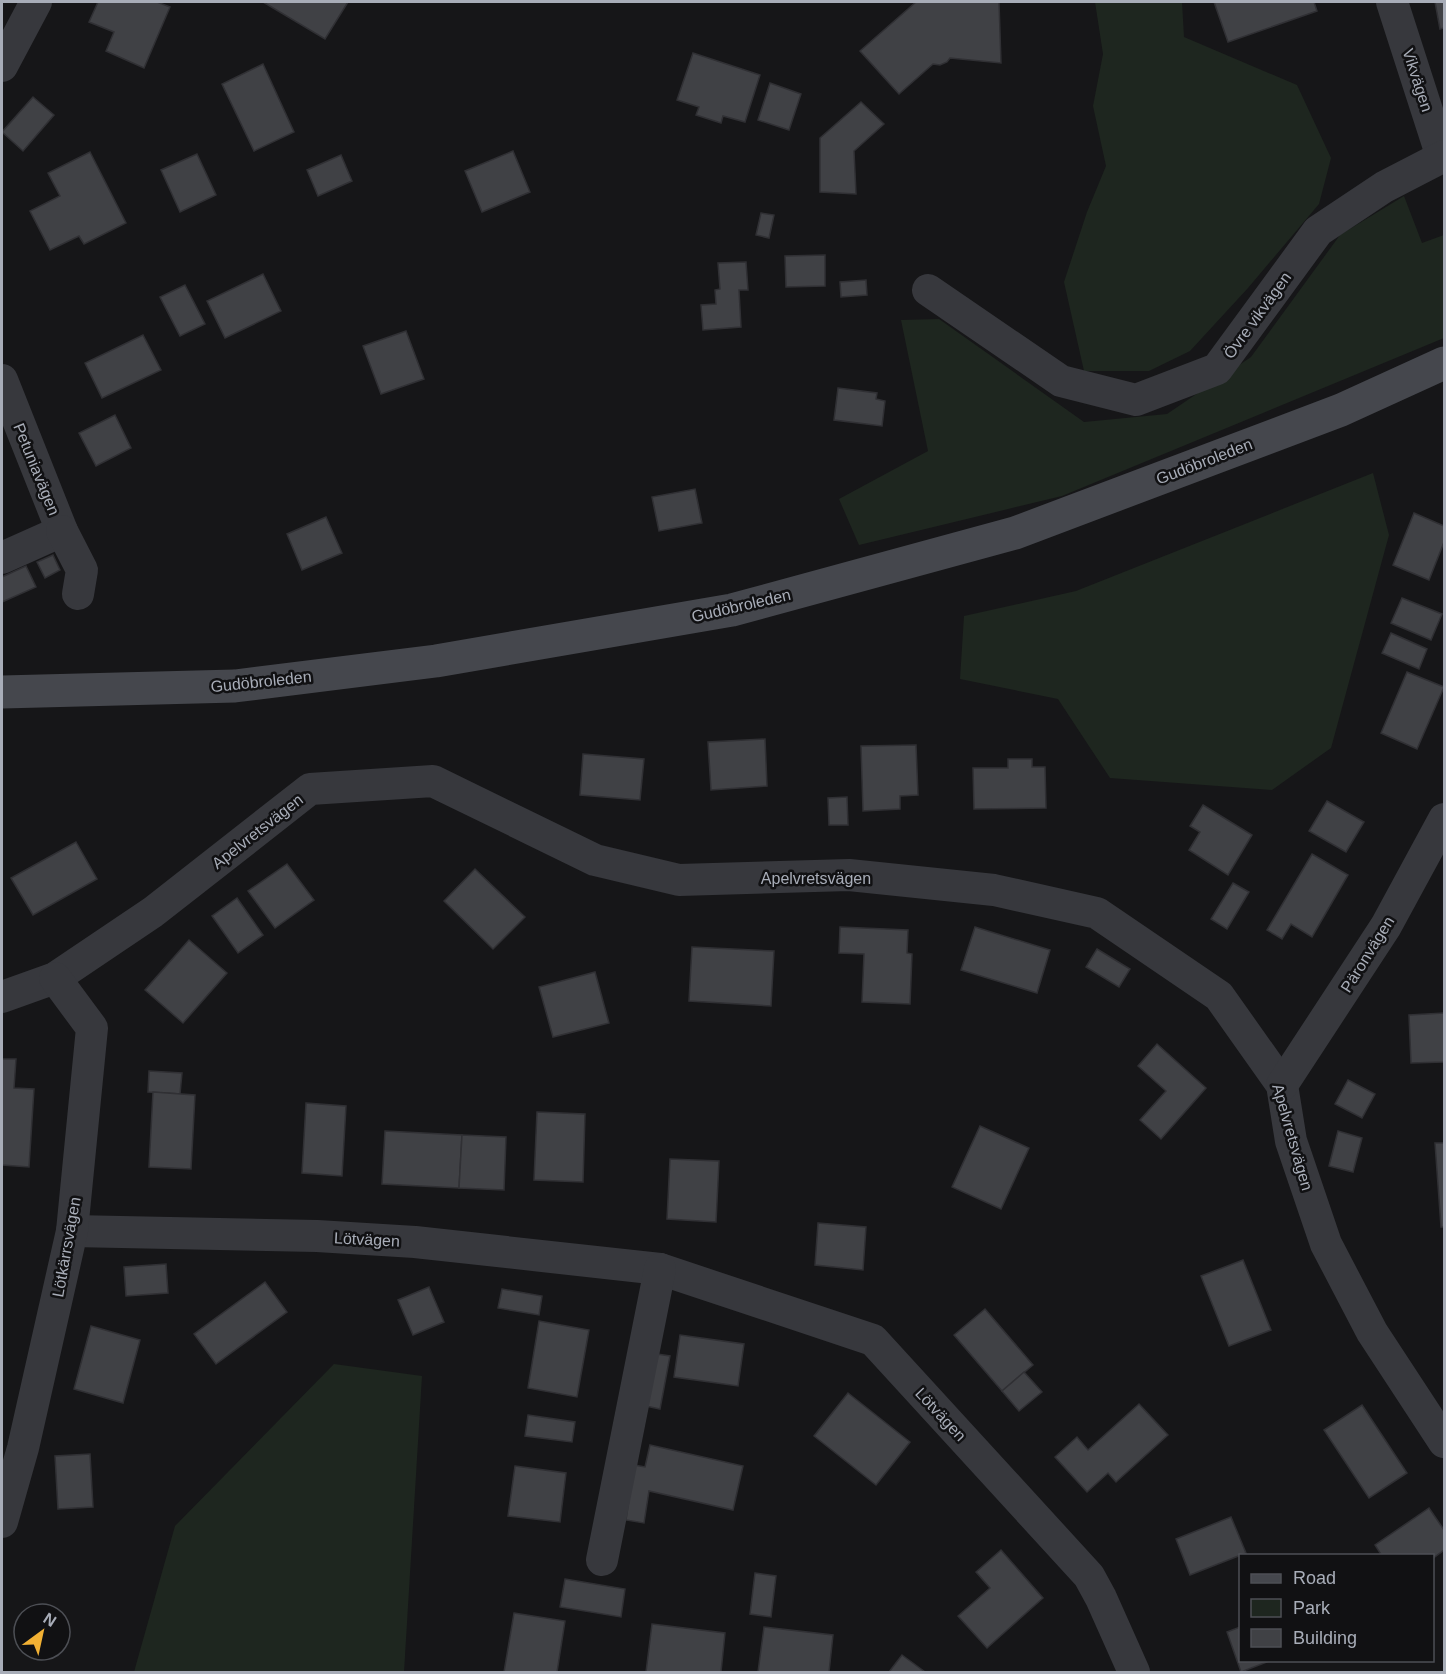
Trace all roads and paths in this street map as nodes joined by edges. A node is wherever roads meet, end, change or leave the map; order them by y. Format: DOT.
graph roads {
  1 [pos="36,2"];
  2 [pos="1392,2"];
  3 [pos="2,66"];
  4 [pos="1443,157"];
  5 [pos="928,290"];
  6 [pos="1444,363"];
  7 [pos="2,380"];
  8 [pos="62,531"];
  9 [pos="2,558"];
  10 [pos="78,594"];
  11 [pos="2,692"];
  12 [pos="1444,819"];
  13 [pos="55,978"];
  14 [pos="2,998"];
  15 [pos="1282,1085"];
  16 [pos="72,1231"];
  17 [pos="660,1269"];
  18 [pos="1444,1442"];
  19 [pos="2,1522"];
  20 [pos="602,1560"];
  21 [pos="1134,1672"];
  1 -- 3 [label="street"];
  2 -- 4 [label="street, Vikvägen"];
  4 -- 5 [label="street, Övre vikvägen"];
  6 -- 11 [label="main road, Gudöbroleden"];
  7 -- 8 [label="street, Petuniavägen"];
  8 -- 9 [label="street, Petuniavägen"];
  8 -- 10 [label="street"];
  12 -- 15 [label="street, Päronvägen"];
  13 -- 14 [label="street, Apelvretsvägen"];
  13 -- 15 [label="street, Apelvretsvägen"];
  13 -- 16 [label="street, Lötkärrsvägen"];
  15 -- 18 [label="street, Apelvretsvägen"];
  16 -- 17 [label="street, Lötvägen"];
  16 -- 19 [label="street, Lötkärrsvägen"];
  17 -- 20 [label="street"];
  17 -- 21 [label="street, Lötvägen"];
}
